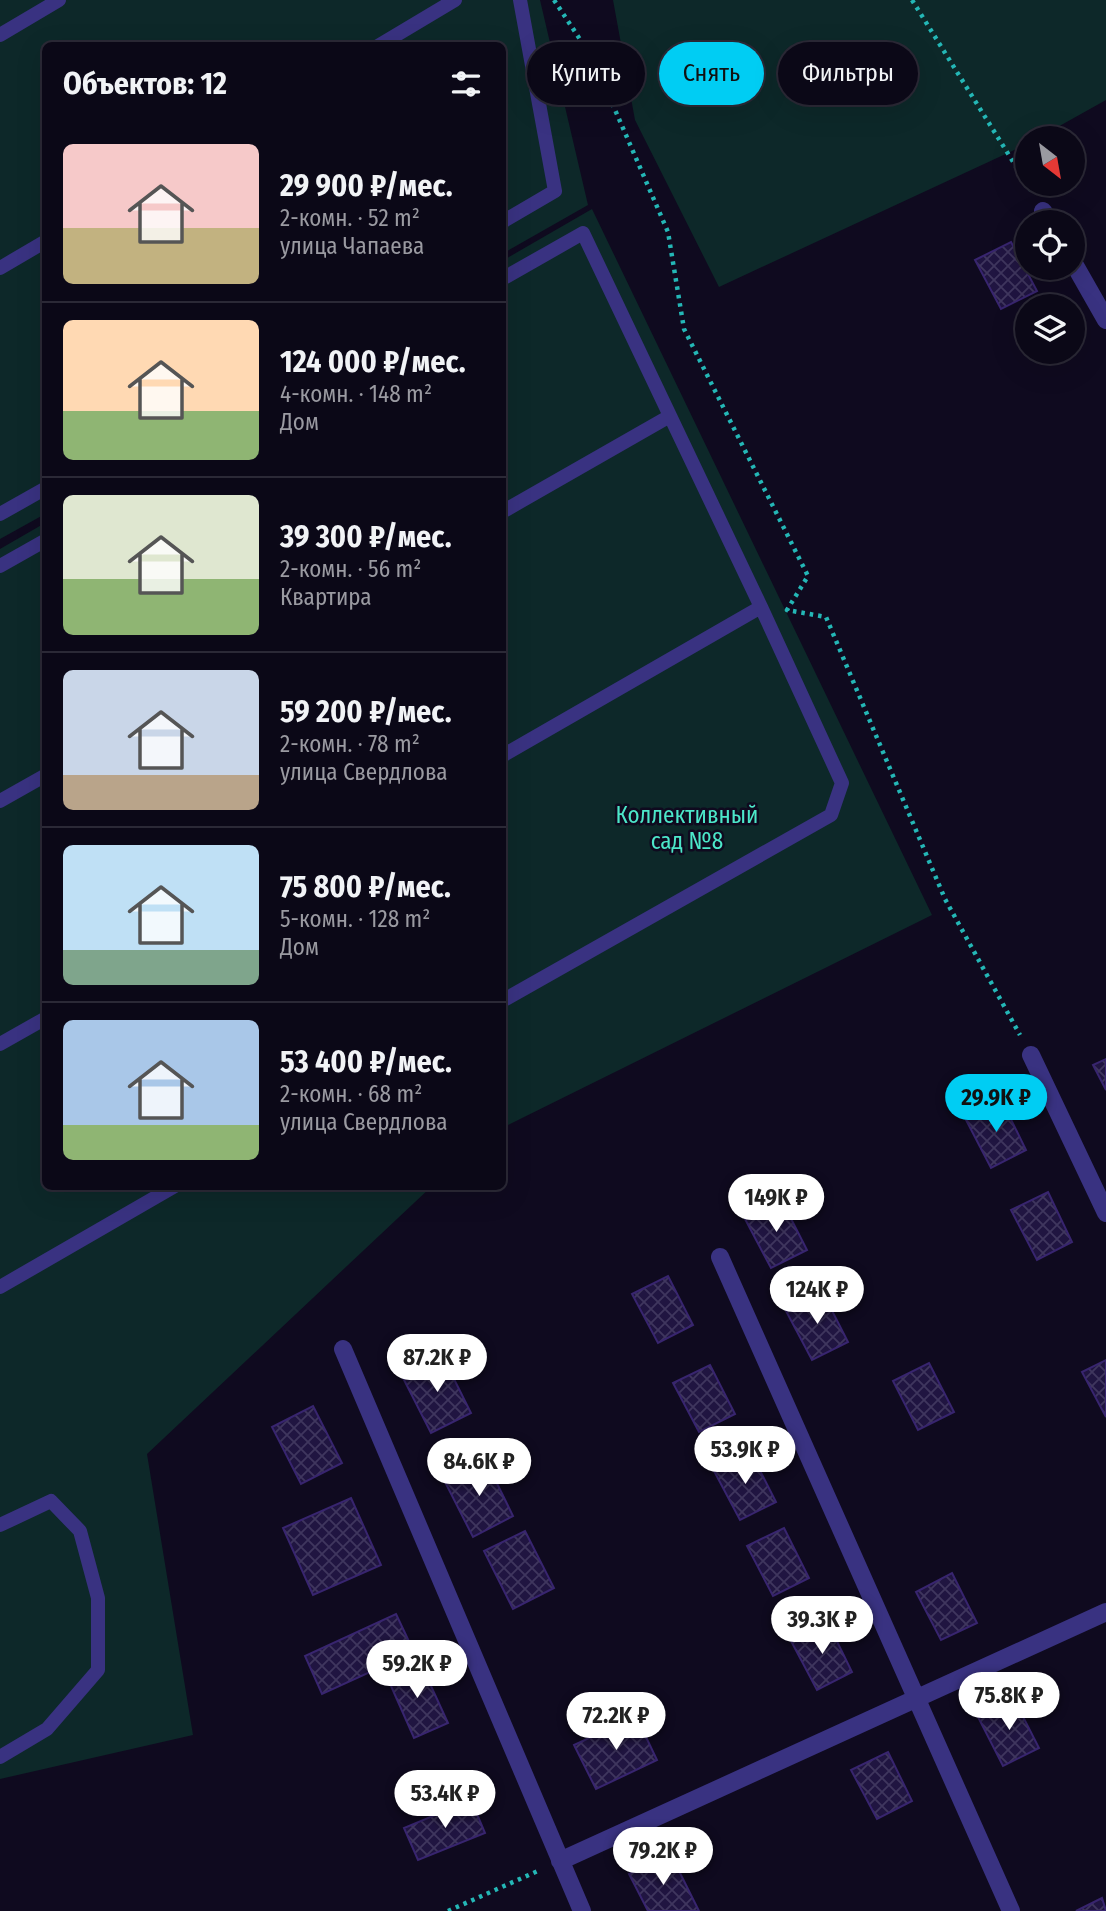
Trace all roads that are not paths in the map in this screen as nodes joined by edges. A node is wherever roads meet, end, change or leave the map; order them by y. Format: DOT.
graph roads {
  1 [pos="59,0"];
  2 [pos="455,0"];
  3 [pos="520,0"];
  4 [pos="0,35"];
  5 [pos="385,42"];
  6 [pos="506,220"];
  7 [pos="42,243"];
  8 [pos="0,268"];
  9 [pos="506,277"];
  10 [pos="1083,280"];
  11 [pos="1106,320"];
  12 [pos="670,416"];
  13 [pos="42,490"];
  14 [pos="506,510"];
  15 [pos="0,514"];
  16 [pos="42,542"];
  17 [pos="0,566"];
  18 [pos="761,607"];
  19 [pos="506,754"];
  20 [pos="42,777"];
  21 [pos="0,801"];
  22 [pos="506,999"];
  23 [pos="42,1020"];
  24 [pos="0,1044"];
  25 [pos="1031,1055"];
  26 [pos="168,1190"];
  27 [pos="1106,1213"];
  28 [pos="720,1257"];
  29 [pos="0,1287"];
  30 [pos="343,1349"];
  31 [pos="0,1525"];
  32 [pos="1106,1612"];
  33 [pos="914,1698"];
  34 [pos="0,1757"];
  35 [pos="560,1861"];
  36 [pos="582,1911"];
  37 [pos="1011,1911"];
  1 -- 4 [label="lane"];
  2 -- 5 [label="lane"];
  3 -- 6 [label="lane"];
  7 -- 8 [label="lane"];
  9 -- 12 [label="lane"];
  10 -- 11 [label="street"];
  12 -- 14 [label="lane"];
  12 -- 18 [label="lane"];
  13 -- 15 [label="lane"];
  16 -- 17 [label="lane"];
  18 -- 19 [label="lane"];
  18 -- 22 [label="lane"];
  20 -- 21 [label="lane"];
  23 -- 24 [label="lane"];
  25 -- 27 [label="street"];
  26 -- 29 [label="lane"];
  28 -- 33 [label="street"];
  30 -- 35 [label="street"];
  31 -- 34 [label="lane"];
  32 -- 33 [label="street"];
  33 -- 35 [label="street"];
  33 -- 37 [label="street"];
  35 -- 36 [label="street"];
}
